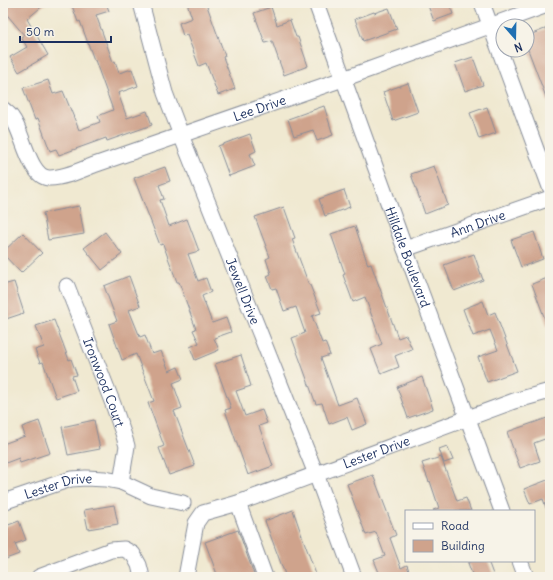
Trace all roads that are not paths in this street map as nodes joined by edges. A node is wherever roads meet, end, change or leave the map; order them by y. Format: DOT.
graph roads {
  1 [pos="141,3"];
  2 [pos="316,3"];
  3 [pos="482,3"];
  4 [pos="550,4"];
  5 [pos="491,26"];
  6 [pos="343,79"];
  7 [pos="3,109"];
  8 [pos="181,135"];
  9 [pos="550,187"];
  10 [pos="550,198"];
  11 [pos="405,249"];
  12 [pos="67,286"];
  13 [pos="550,391"];
  14 [pos="468,418"];
  15 [pos="316,474"];
  16 [pos="121,482"];
  17 [pos="3,502"];
  18 [pos="183,503"];
  19 [pos="238,503"];
  20 [pos="502,510"];
  21 [pos="520,562"];
  22 [pos="39,577"];
  23 [pos="142,577"];
  24 [pos="186,577"];
  25 [pos="265,577"];
  26 [pos="354,577"];
  27 [pos="526,577"];
  1 -- 8 [label="street, Jewell Drive"];
  2 -- 6 [label="street, Hilldale Boulevard"];
  3 -- 5 [label="street"];
  4 -- 5 [label="street, Lee Drive"];
  5 -- 6 [label="street, Lee Drive"];
  5 -- 9 [label="street"];
  6 -- 8 [label="street, Lee Drive"];
  6 -- 11 [label="street, Hilldale Boulevard"];
  7 -- 8 [label="street, Lee Drive"];
  8 -- 15 [label="street, Jewell Drive"];
  10 -- 11 [label="street, Ann Drive"];
  11 -- 14 [label="street, Hilldale Boulevard"];
  12 -- 16 [label="street, Ironwood Court"];
  13 -- 14 [label="street, Lester Drive"];
  14 -- 15 [label="street, Lester Drive"];
  14 -- 20 [label="street, Hilldale Boulevard"];
  15 -- 19 [label="street, Lester Drive"];
  15 -- 26 [label="street, Jewell Drive"];
  16 -- 17 [label="street, Lester Drive"];
  16 -- 18 [label="street, Lester Drive"];
  19 -- 24 [label="street, Lester Drive"];
  19 -- 25 [label="street"];
  21 -- 27 [label="street"];
  22 -- 23 [label="street"];
}
